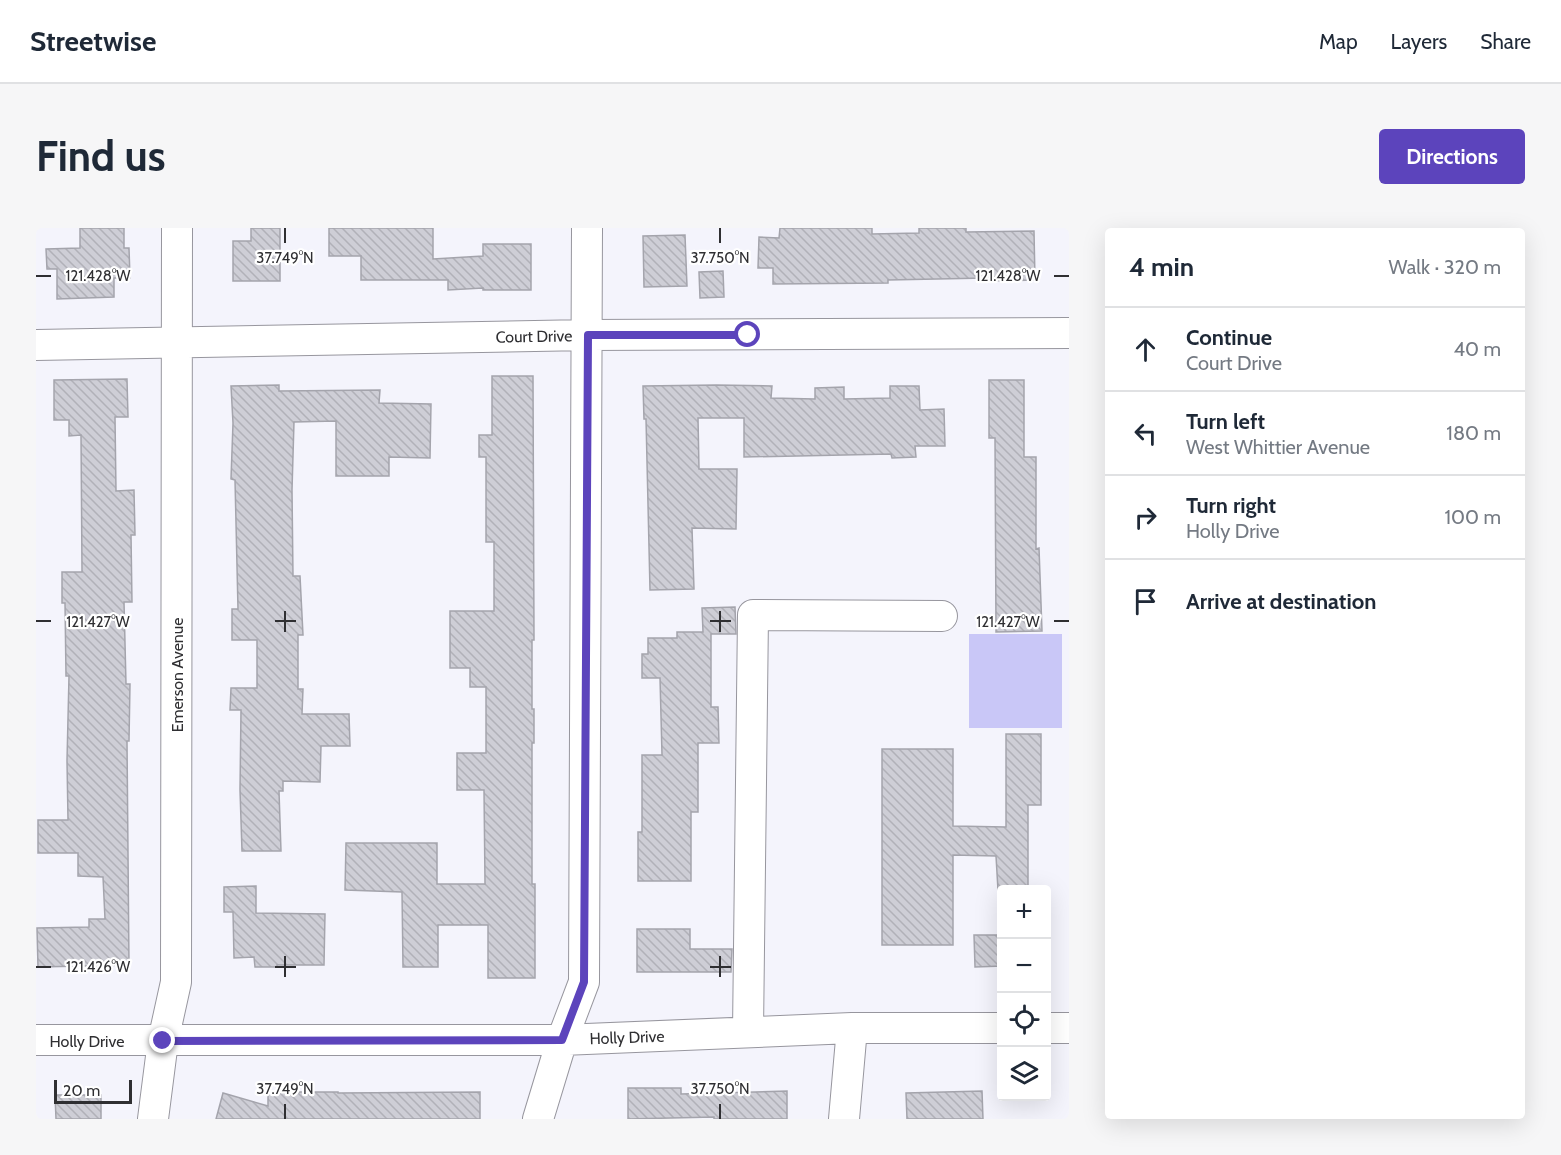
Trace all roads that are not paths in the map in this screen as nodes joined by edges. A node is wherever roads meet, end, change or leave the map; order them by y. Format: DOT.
graph roads {
  1 [pos="177,228"];
  2 [pos="587,228"];
  3 [pos="1069,333"];
  4 [pos="588,335"];
  5 [pos="177,343"];
  6 [pos="36,345"];
  7 [pos="942,616"];
  8 [pos="852,1028"];
  9 [pos="997,1028"];
  10 [pos="1051,1028"];
  11 [pos="1069,1028"];
  12 [pos="748,1032"];
  13 [pos="36,1040"];
  14 [pos="562,1040"];
  15 [pos="163,1041"];
  16 [pos="153,1119"];
  17 [pos="538,1119"];
  18 [pos="844,1119"];
  1 -- 5 [label="street, Emerson Avenue"];
  2 -- 4 [label="street"];
  3 -- 4 [label="street, Court Drive"];
  4 -- 5 [label="street, Court Drive"];
  4 -- 14 [label="street"];
  5 -- 6 [label="street, Court Drive"];
  5 -- 15 [label="street, Emerson Avenue"];
  7 -- 12 [label="street"];
  8 -- 9 [label="street, Holly Drive"];
  8 -- 12 [label="street, Holly Drive"];
  8 -- 18 [label="street"];
  10 -- 11 [label="street"];
  12 -- 14 [label="street, Holly Drive"];
  13 -- 15 [label="street, Holly Drive"];
  14 -- 15 [label="street, Holly Drive"];
  14 -- 17 [label="street"];
  15 -- 16 [label="street, Emerson Avenue"];
}
